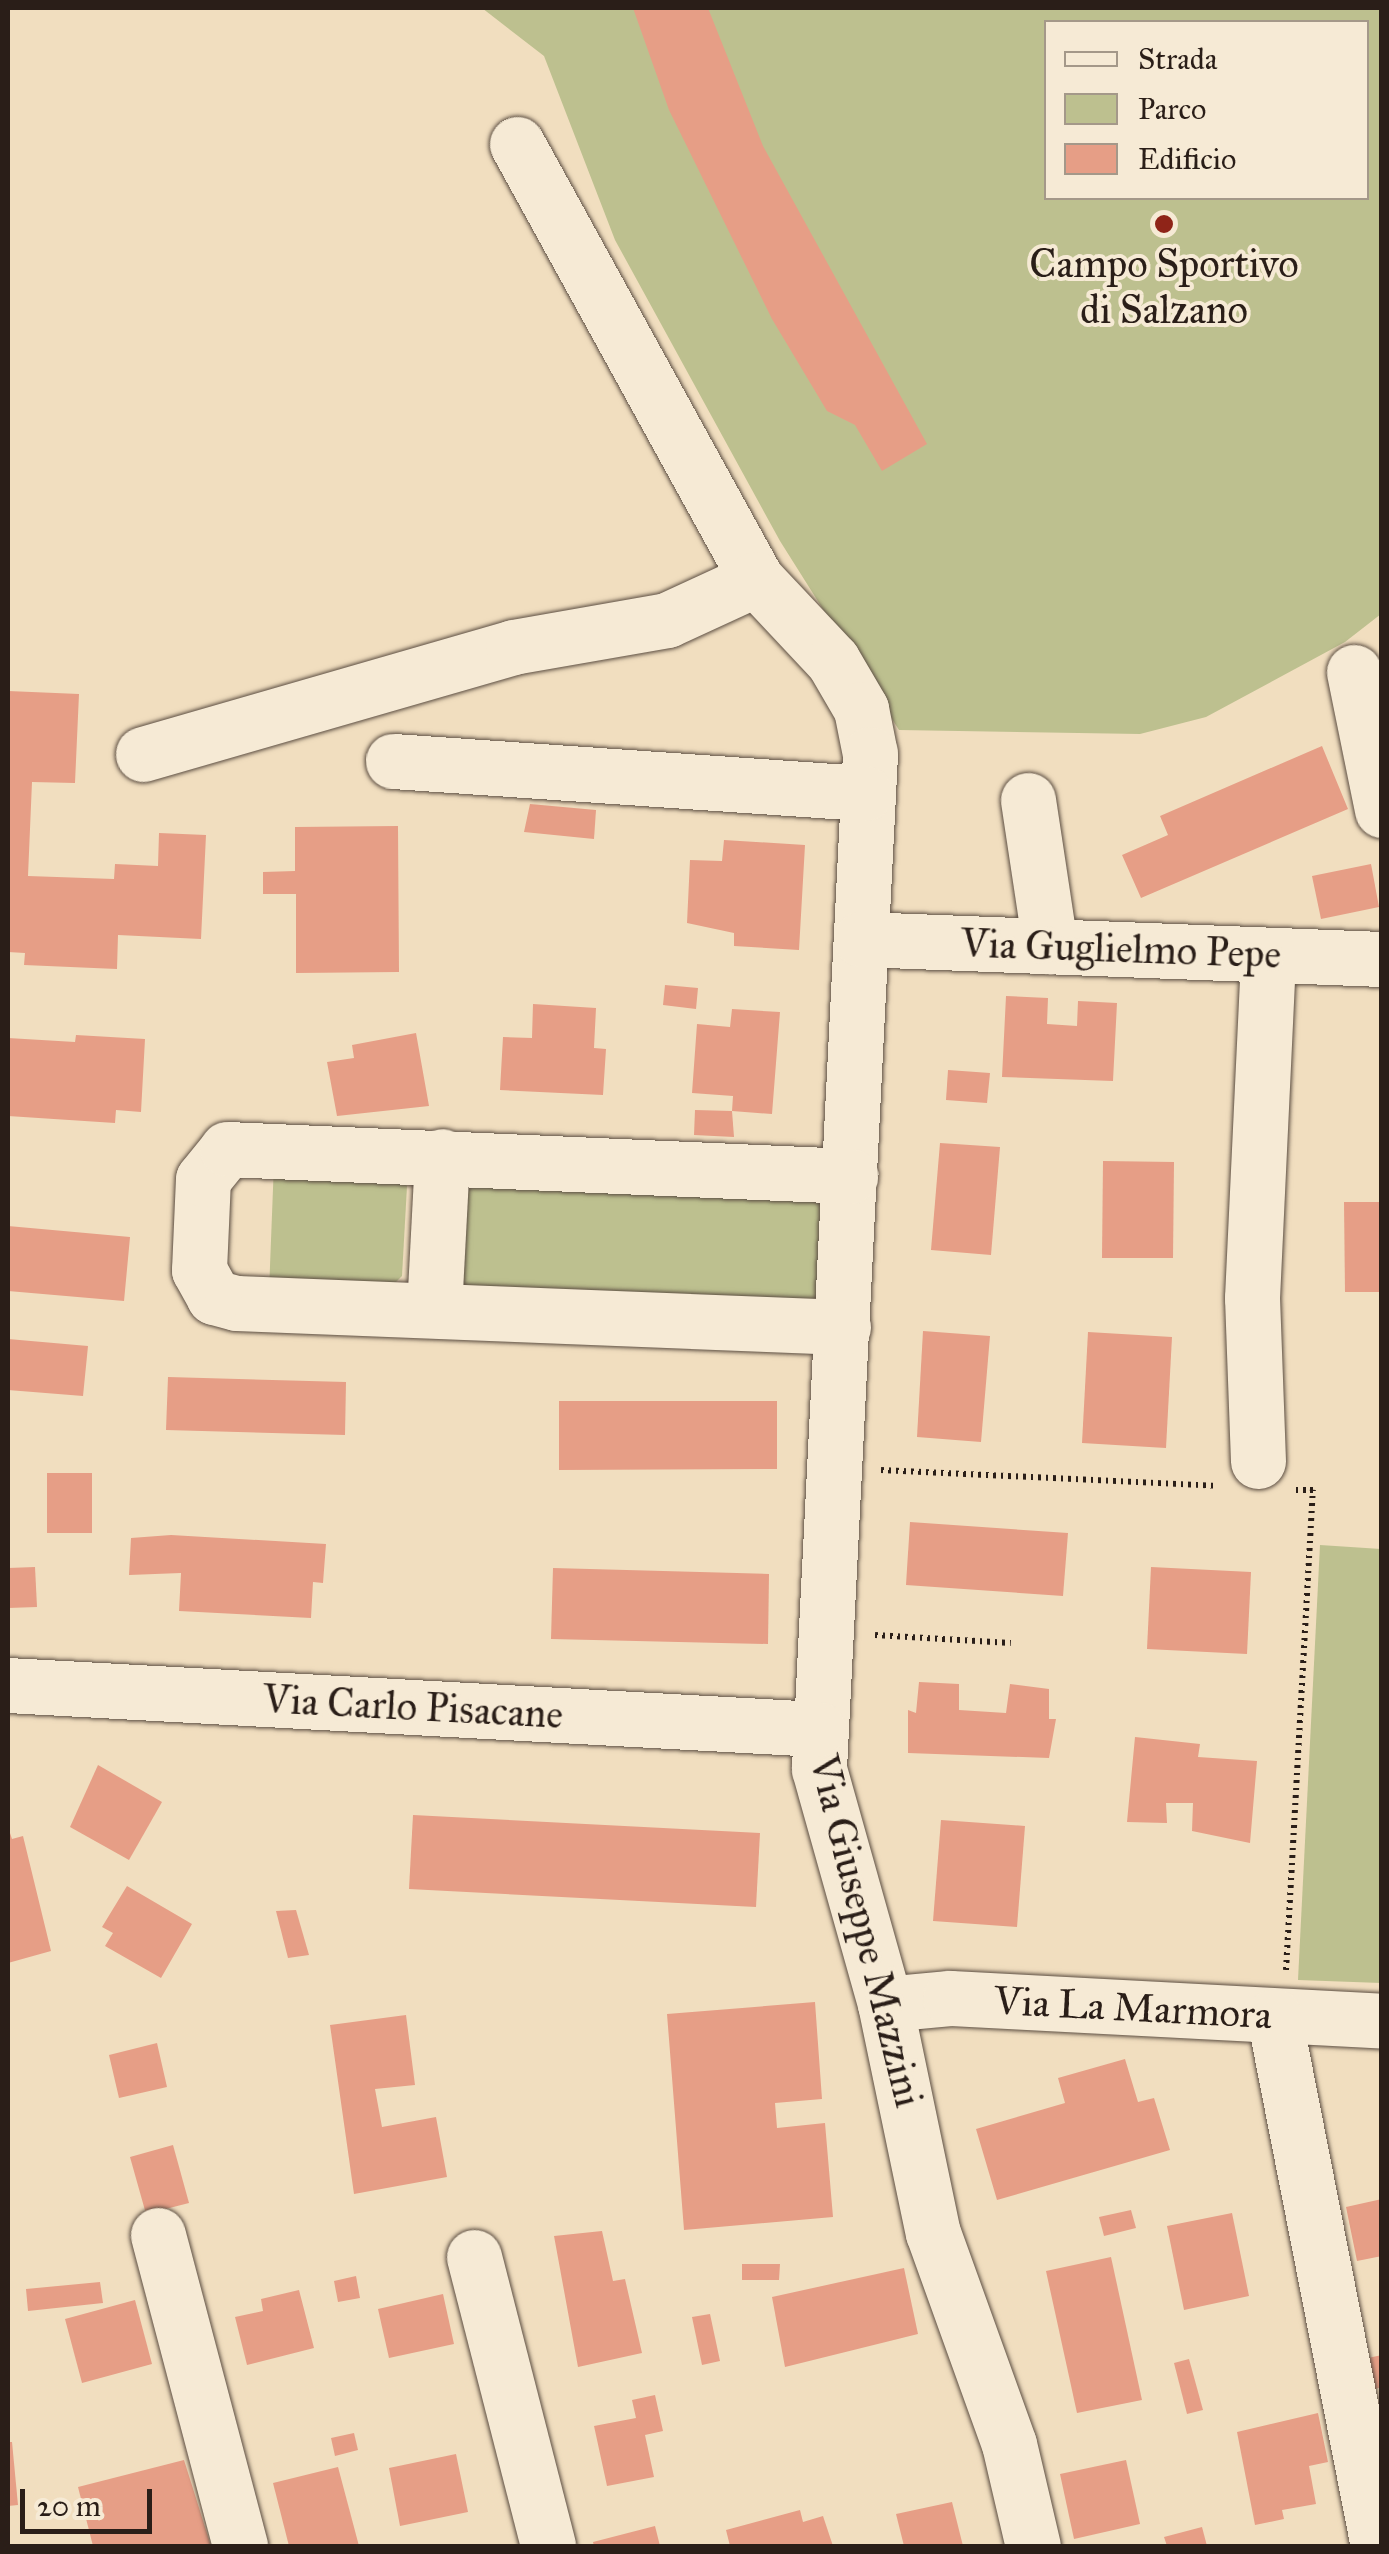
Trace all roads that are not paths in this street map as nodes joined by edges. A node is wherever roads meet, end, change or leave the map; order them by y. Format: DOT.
graph roads {
  1 [pos="517,144"];
  2 [pos="756,578"];
  3 [pos="1354,672"];
  4 [pos="143,754"];
  5 [pos="392,761"];
  6 [pos="865,793"];
  7 [pos="1028,800"];
  8 [pos="1382,810"];
  9 [pos="861,939"];
  10 [pos="1050,946"];
  11 [pos="1268,956"];
  12 [pos="1382,959"];
  13 [pos="442,1156"];
  14 [pos="850,1176"];
  15 [pos="434,1310"];
  16 [pos="844,1327"];
  17 [pos="1255,1479"];
  18 [pos="8,1685"];
  19 [pos="818,1729"];
  20 [pos="1280,2001"];
  21 [pos="885,2004"];
  22 [pos="1382,2021"];
  23 [pos="158,2235"];
  24 [pos="474,2257"];
  25 [pos="240,2546"];
  26 [pos="548,2546"];
  27 [pos="1032,2546"];
  28 [pos="1378,2546"];
  1 -- 2 [label="street, Via Giuseppe Mazzini"];
  2 -- 4 [label="street"];
  2 -- 6 [label="street, Via Giuseppe Mazzini"];
  3 -- 8 [label="street"];
  5 -- 6 [label="street"];
  6 -- 9 [label="street, Via Giuseppe Mazzini"];
  7 -- 10 [label="street"];
  9 -- 10 [label="street, Via Guglielmo Pepe"];
  9 -- 14 [label="street, Via Giuseppe Mazzini"];
  10 -- 11 [label="street, Via Guglielmo Pepe"];
  11 -- 12 [label="street, Via Guglielmo Pepe"];
  11 -- 17 [label="street"];
  13 -- 14 [label="street"];
  13 -- 15 [label="street"];
  13 -- 15 [label="street"];
  14 -- 16 [label="street, Via Giuseppe Mazzini"];
  15 -- 16 [label="street"];
  16 -- 19 [label="street, Via Giuseppe Mazzini"];
  18 -- 19 [label="street, Via Carlo Pisacane"];
  19 -- 21 [label="street, Via Giuseppe Mazzini"];
  20 -- 21 [label="street, Via La Marmora"];
  20 -- 22 [label="street, Via La Marmora"];
  20 -- 28 [label="street"];
  21 -- 27 [label="street, Via Giuseppe Mazzini"];
  23 -- 25 [label="street"];
  24 -- 26 [label="street"];
}
